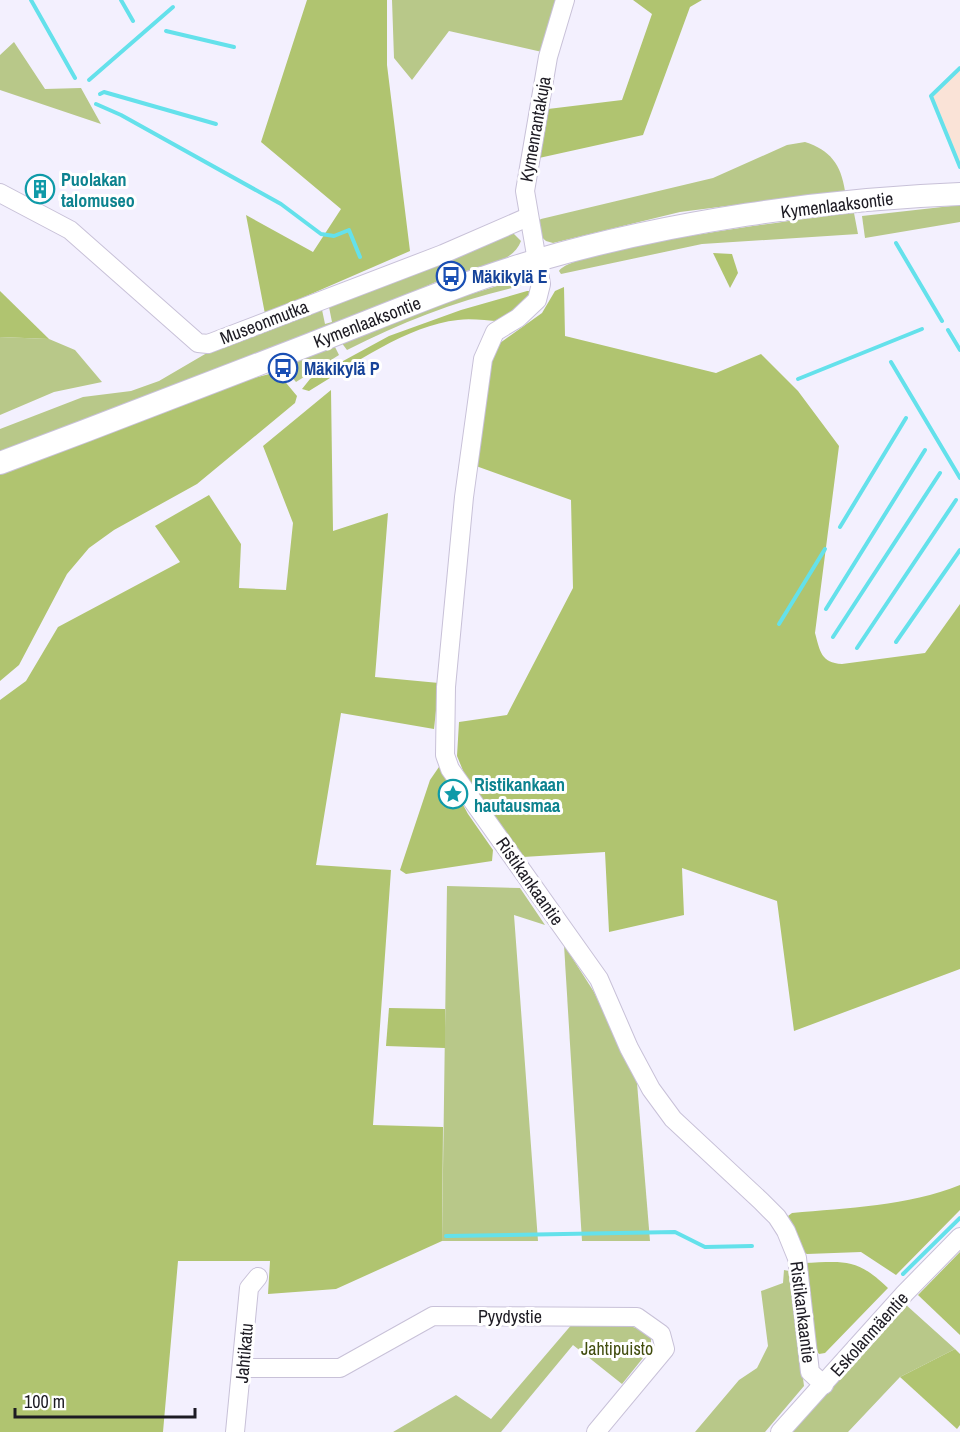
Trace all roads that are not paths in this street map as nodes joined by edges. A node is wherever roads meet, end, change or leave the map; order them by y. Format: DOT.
graph roads {
  1 [pos="565,0"];
  2 [pos="0,193"];
  3 [pos="960,194"];
  4 [pos="528,217"];
  5 [pos="535,261"];
  6 [pos="0,463"];
  7 [pos="960,1237"];
  8 [pos="258,1277"];
  9 [pos="243,1368"];
  10 [pos="824,1384"];
  11 [pos="235,1432"];
  12 [pos="596,1432"];
  13 [pos="780,1432"];
  1 -- 4 [label="street, Kymenrantakuja"];
  2 -- 4 [label="street, Museonmutka"];
  3 -- 5 [label="main road, Kymenlaaksontie"];
  4 -- 5 [label="street, Kymenrantakuja"];
  5 -- 6 [label="main road, Kymenlaaksontie"];
  5 -- 10 [label="street, Ristikankaantie"];
  7 -- 10 [label="street, Eskolanmäentie"];
  8 -- 9 [label="street, Jahtikatu"];
  9 -- 11 [label="street, Jahtikatu"];
  9 -- 12 [label="street, Pyydystie"];
  10 -- 13 [label="street, Eskolanmäentie"];
}
